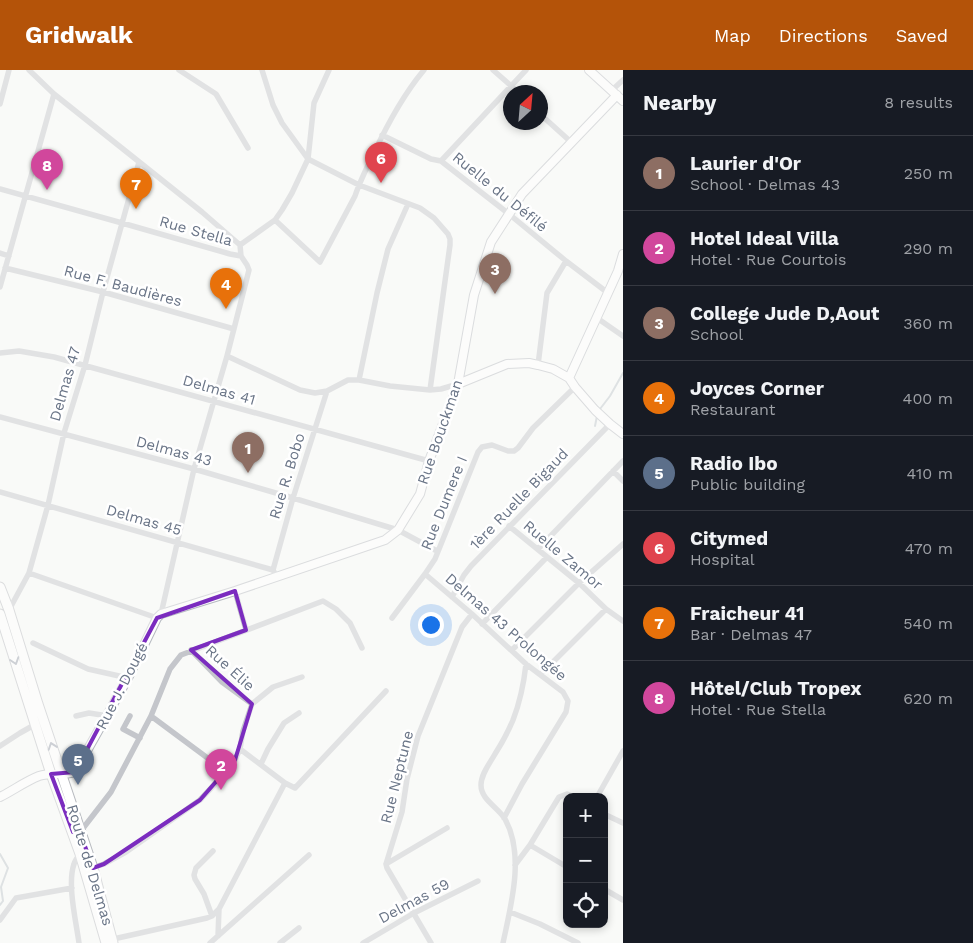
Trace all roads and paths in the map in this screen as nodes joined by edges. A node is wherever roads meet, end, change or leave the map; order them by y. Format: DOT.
graph roads {
  1 [pos="9,70"];
  2 [pos="29,70"];
  3 [pos="179,70"];
  4 [pos="262,70"];
  5 [pos="329,70"];
  6 [pos="424,70"];
  7 [pos="492,70"];
  8 [pos="526,70"];
  9 [pos="589,70"];
  10 [pos="623,80"];
  11 [pos="510,85"];
  12 [pos="512,85"];
  13 [pos="614,93"];
  14 [pos="54,94"];
  15 [pos="503,95"];
  16 [pos="623,101"];
  17 [pos="0,104"];
  18 [pos="548,121"];
  19 [pos="382,135"];
  20 [pos="571,142"];
  21 [pos="248,148"];
  22 [pos="308,159"];
  23 [pos="441,161"];
  24 [pos="139,162"];
  25 [pos="359,185"];
  26 [pos="0,189"];
  27 [pos="25,197"];
  28 [pos="408,204"];
  29 [pos="509,214"];
  30 [pos="275,220"];
  31 [pos="122,222"];
  32 [pos="240,245"];
  33 [pos="0,253"];
  34 [pos="623,254"];
  35 [pos="8,256"];
  36 [pos="241,256"];
  37 [pos="566,261"];
  38 [pos="5,268"];
  39 [pos="620,273"];
  40 [pos="0,287"];
  41 [pos="103,292"];
  42 [pos="608,292"];
  43 [pos="597,318"];
  44 [pos="234,329"];
  45 [pos="623,336"];
  46 [pos="0,353"];
  47 [pos="227,356"];
  48 [pos="85,365"];
  49 [pos="538,365"];
  50 [pos="569,378"];
  51 [pos="359,380"];
  52 [pos="458,384"];
  53 [pos="575,387"];
  54 [pos="430,390"];
  55 [pos="327,391"];
  56 [pos="213,401"];
  57 [pos="0,417"];
  58 [pos="610,424"];
  59 [pos="314,429"];
  60 [pos="64,433"];
  61 [pos="623,434"];
  62 [pos="430,461"];
  63 [pos="623,461"];
  64 [pos="194,468"];
  65 [pos="613,471"];
  66 [pos="623,481"];
  67 [pos="0,492"];
  68 [pos="293,498"];
  69 [pos="48,505"];
  70 [pos="509,526"];
  71 [pos="398,530"];
  72 [pos="177,542"];
  73 [pos="623,544"];
  74 [pos="538,549"];
  75 [pos="437,551"];
  76 [pos="547,557"];
  77 [pos="29,573"];
  78 [pos="275,573"];
  79 [pos="425,574"];
  80 [pos="579,583"];
  81 [pos="0,587"];
  82 [pos="234,592"];
  83 [pos="452,597"];
  84 [pos="606,609"];
  85 [pos="4,612"];
  86 [pos="472,614"];
  87 [pos="159,616"];
  88 [pos="392,618"];
  89 [pos="623,621"];
  90 [pos="482,624"];
  91 [pos="246,630"];
  92 [pos="3,637"];
  93 [pos="33,643"];
  94 [pos="362,648"];
  95 [pos="191,650"];
  96 [pos="512,650"];
  97 [pos="526,664"];
  98 [pos="541,674"];
  99 [pos="302,677"];
  100 [pos="128,678"];
  101 [pos="386,691"];
  102 [pos="252,704"];
  103 [pos="299,713"];
  104 [pos="76,716"];
  105 [pos="108,716"];
  106 [pos="130,716"];
  107 [pos="151,716"];
  108 [pos="36,724"];
  109 [pos="140,738"];
  110 [pos="0,746"];
  111 [pos="240,749"];
  112 [pos="623,751"];
  113 [pos="261,764"];
  114 [pos="225,771"];
  115 [pos="51,774"];
  116 [pos="62,775"];
  117 [pos="285,783"];
  118 [pos="599,793"];
  119 [pos="563,796"];
  120 [pos="0,797"];
  121 [pos="608,816"];
  122 [pos="504,818"];
  123 [pos="623,823"];
  124 [pos="447,828"];
  125 [pos="76,831"];
  126 [pos="530,845"];
  127 [pos="213,851"];
  128 [pos="80,854"];
  129 [pos="309,855"];
  130 [pos="386,864"];
  131 [pos="515,865"];
  132 [pos="563,865"];
  133 [pos="88,868"];
  134 [pos="478,882"];
  135 [pos="72,888"];
  136 [pos="608,891"];
  137 [pos="623,900"];
  138 [pos="219,909"];
  139 [pos="510,912"];
  140 [pos="414,914"];
  141 [pos="212,916"];
  142 [pos="0,920"];
  143 [pos="299,928"];
  144 [pos="218,936"];
  145 [pos="109,942"];
  146 [pos="79,943"];
  147 [pos="210,943"];
  148 [pos="280,943"];
  149 [pos="363,943"];
  150 [pos="431,943"];
  151 [pos="504,943"];
  152 [pos="578,943"];
  1 -- 17 [label="street"];
  2 -- 14 [label="street"];
  3 -- 21 [label="street"];
  4 -- 22 [label="street"];
  5 -- 22 [label="street"];
  6 -- 19 [label="street"];
  7 -- 11 [label="street"];
  8 -- 12 [label="street"];
  9 -- 13 [label="street"];
  10 -- 13 [label="street, Rue Bouckman"];
  13 -- 16 [label="street"];
  13 -- 20 [label="street, Rue Bouckman"];
  14 -- 24 [label="street"];
  14 -- 27 [label="street"];
  15 -- 23 [label="street"];
  18 -- 20 [label="street"];
  19 -- 23 [label="street, Ruelle du Défilé"];
  19 -- 25 [label="street"];
  20 -- 29 [label="street, Rue Bouckman"];
  22 -- 25 [label="street"];
  22 -- 30 [label="street"];
  23 -- 29 [label="street, Ruelle du Défilé"];
  24 -- 31 [label="street, Delmas 47"];
  24 -- 32 [label="street"];
  25 -- 28 [label="street"];
  25 -- 30 [label="street"];
  26 -- 27 [label="street, Rue Stella"];
  27 -- 31 [label="street, Rue Stella"];
  27 -- 35 [label="street"];
  28 -- 51 [label="street"];
  28 -- 54 [label="street"];
  29 -- 37 [label="street, Ruelle du Défilé"];
  29 -- 52 [label="street, Rue Bouckman"];
  30 -- 32 [label="street"];
  31 -- 36 [label="street, Rue Stella"];
  31 -- 41 [label="street, Delmas 47"];
  32 -- 36 [label="street"];
  33 -- 35 [label="street"];
  34 -- 39 [label="street"];
  35 -- 38 [label="street"];
  36 -- 44 [label="street"];
  37 -- 42 [label="street, Ruelle du Défilé"];
  37 -- 49 [label="street"];
  38 -- 40 [label="street"];
  38 -- 41 [label="street, Rue F. Baudières"];
  39 -- 42 [label="street"];
  41 -- 44 [label="street, Rue F. Baudières"];
  41 -- 48 [label="street, Delmas 47"];
  42 -- 43 [label="street"];
  43 -- 45 [label="street"];
  43 -- 50 [label="street"];
  44 -- 47 [label="street"];
  46 -- 48 [label="street, Delmas 41"];
  47 -- 55 [label="street"];
  47 -- 56 [label="street"];
  48 -- 56 [label="street, Delmas 41"];
  48 -- 60 [label="street, Delmas 47"];
  49 -- 50 [label="street"];
  49 -- 52 [label="street"];
  50 -- 53 [label="street"];
  51 -- 54 [label="street"];
  51 -- 55 [label="street"];
  52 -- 54 [label="street"];
  52 -- 62 [label="street, Rue Bouckman"];
  53 -- 58 [label="street"];
  53 -- 75 [label="street, Rue Dumere I"];
  55 -- 59 [label="street, Rue R. Bobo"];
  56 -- 59 [label="street, Delmas 41"];
  56 -- 64 [label="street"];
  57 -- 60 [label="street, Delmas 43"];
  58 -- 61 [label="street"];
  58 -- 70 [label="street, 1ère Ruelle Bigaud"];
  59 -- 62 [label="street, Delmas 41"];
  59 -- 68 [label="street, Rue R. Bobo"];
  60 -- 64 [label="street, Delmas 43"];
  60 -- 69 [label="street, Delmas 47"];
  62 -- 71 [label="street, Rue Bouckman"];
  63 -- 65 [label="street"];
  64 -- 68 [label="street, Delmas 43"];
  64 -- 72 [label="street"];
  65 -- 66 [label="street"];
  65 -- 74 [label="street"];
  67 -- 69 [label="street, Delmas 45"];
  68 -- 71 [label="street, Delmas 43"];
  68 -- 78 [label="street, Rue R. Bobo"];
  69 -- 72 [label="street, Delmas 45"];
  69 -- 77 [label="street, Delmas 47"];
  70 -- 74 [label="street, Ruelle Zamor"];
  70 -- 83 [label="street, 1ère Ruelle Bigaud"];
  71 -- 75 [label="street, Delmas 43"];
  71 -- 78 [label="street, Rue Bouckman"];
  72 -- 78 [label="street, Delmas 45"];
  72 -- 87 [label="street"];
  73 -- 80 [label="street"];
  74 -- 76 [label="street, Ruelle Zamor"];
  75 -- 79 [label="street, Rue Dumere I"];
  76 -- 80 [label="street, Ruelle Zamor"];
  76 -- 90 [label="street"];
  77 -- 85 [label="street, Delmas 47"];
  77 -- 87 [label="street"];
  78 -- 82 [label="street, Rue Bouckman"];
  79 -- 83 [label="street, Delmas 43 Prolongée"];
  79 -- 88 [label="street, Rue Dumere I"];
  80 -- 84 [label="street, Ruelle Zamor"];
  80 -- 96 [label="street"];
  81 -- 85 [label="main road, Route de Delmas"];
  82 -- 87 [label="street, Rue Bouckman"];
  82 -- 91 [label="street"];
  83 -- 86 [label="street, Delmas 43 Prolongée"];
  84 -- 89 [label="street, Ruelle Zamor"];
  84 -- 98 [label="street"];
  85 -- 92 [label="main road, Route de Delmas"];
  116 -- 85 [label="main road, Route de Delmas, one-way"];
  86 -- 90 [label="street, Delmas 43 Prolongée"];
  86 -- 130 [label="street, Rue Neptune"];
  87 -- 100 [label="street, Rue J. Dougé"];
  90 -- 96 [label="street, Delmas 43 Prolongée"];
  91 -- 94 [label="street"];
  91 -- 95 [label="street"];
  92 -- 108 [label="main road, Route de Delmas, one-way"];
  93 -- 100 [label="street"];
  95 -- 102 [label="street, Rue Élie"];
  95 -- 107 [label="street"];
  96 -- 97 [label="street, Delmas 43 Prolongée"];
  97 -- 98 [label="street, Delmas 43 Prolongée"];
  97 -- 122 [label="street"];
  98 -- 122 [label="street, Delmas 43 Prolongée"];
  99 -- 102 [label="street"];
  100 -- 105 [label="street, Rue J. Dougé"];
  101 -- 117 [label="street"];
  102 -- 111 [label="street"];
  103 -- 113 [label="street"];
  104 -- 105 [label="street"];
  105 -- 116 [label="street, Rue J. Dougé"];
  106 -- 109 [label="street"];
  107 -- 109 [label="street"];
  107 -- 114 [label="street"];
  108 -- 110 [label="street"];
  108 -- 115 [label="main road, Route de Delmas"];
  109 -- 125 [label="street"];
  111 -- 113 [label="street"];
  111 -- 114 [label="street"];
  112 -- 118 [label="street"];
  113 -- 117 [label="street"];
  114 -- 133 [label="street"];
  115 -- 116 [label="street"];
  115 -- 120 [label="street"];
  115 -- 125 [label="main road, Route de Delmas"];
  116 -- 125 [label="main road, Route de Delmas"];
  117 -- 138 [label="street"];
  119 -- 126 [label="street"];
  121 -- 123 [label="street"];
  122 -- 131 [label="street"];
  124 -- 130 [label="street"];
  125 -- 128 [label="main road, Route de Delmas"];
  125 -- 133 [label="main road, Route de Delmas"];
  126 -- 131 [label="street"];
  126 -- 132 [label="street"];
  127 -- 141 [label="street"];
  128 -- 133 [label="main road, Route de Delmas"];
  128 -- 135 [label="street"];
  129 -- 144 [label="street"];
  130 -- 140 [label="street"];
  131 -- 139 [label="street"];
  133 -- 145 [label="main road, Route de Delmas"];
  134 -- 140 [label="street, Delmas 59"];
  135 -- 142 [label="street"];
  135 -- 146 [label="street"];
  136 -- 137 [label="street"];
  138 -- 141 [label="street"];
  138 -- 144 [label="street"];
  139 -- 151 [label="street"];
  139 -- 152 [label="street"];
  140 -- 149 [label="street, Delmas 59"];
  140 -- 150 [label="street"];
  141 -- 145 [label="street"];
  143 -- 148 [label="street"];
  144 -- 147 [label="street"];
}
